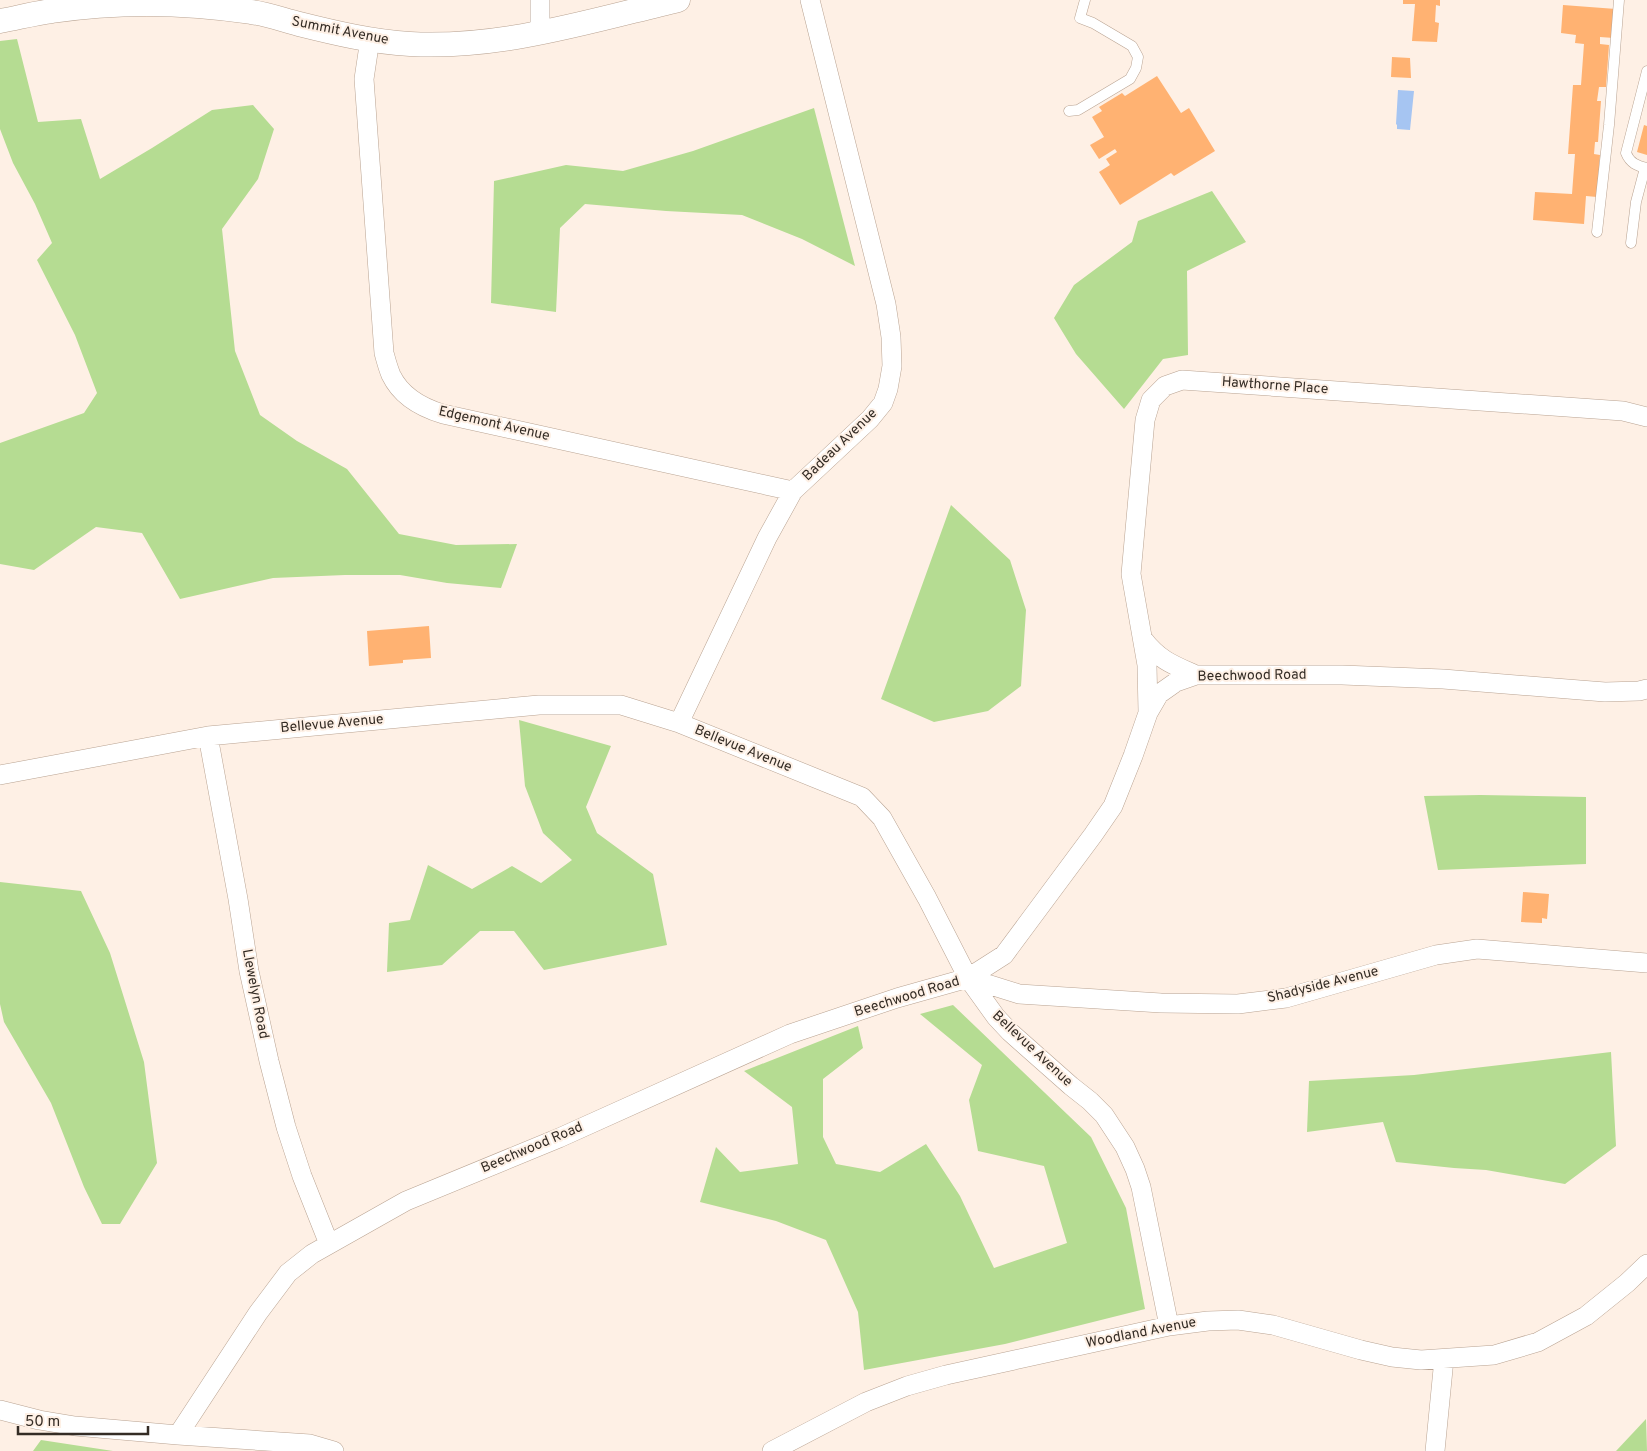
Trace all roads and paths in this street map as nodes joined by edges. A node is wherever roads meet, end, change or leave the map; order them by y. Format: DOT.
graph roads {
  1 [pos="540,0"];
  2 [pos="678,0"];
  3 [pos="810,0"];
  4 [pos="1085,0"];
  5 [pos="1619,0"];
  6 [pos="0,21"];
  7 [pos="540,33"];
  8 [pos="370,39"];
  9 [pos="1647,71"];
  10 [pos="1069,111"];
  11 [pos="1646,168"];
  12 [pos="1597,232"];
  13 [pos="1632,243"];
  14 [pos="1647,416"];
  15 [pos="793,491"];
  16 [pos="1143,639"];
  17 [pos="1196,675"];
  18 [pos="1647,689"];
  19 [pos="1148,713"];
  20 [pos="680,723"];
  21 [pos="208,736"];
  22 [pos="0,775"];
  23 [pos="1647,963"];
  24 [pos="968,978"];
  25 [pos="329,1244"];
  26 [pos="1647,1264"];
  27 [pos="1169,1326"];
  28 [pos="1444,1359"];
  29 [pos="0,1410"];
  30 [pos="178,1435"];
  31 [pos="334,1451"];
  32 [pos="772,1451"];
  33 [pos="1436,1451"];
  1 -- 7 [label="street"];
  2 -- 7 [label="street, Summit Avenue"];
  3 -- 15 [label="street, Badeau Avenue"];
  4 -- 10 [label="lane"];
  5 -- 12 [label="lane"];
  6 -- 8 [label="street, Summit Avenue"];
  7 -- 8 [label="street, Summit Avenue"];
  8 -- 15 [label="street, Edgemont Avenue"];
  9 -- 11 [label="lane"];
  11 -- 13 [label="lane"];
  14 -- 16 [label="street, Hawthorne Place"];
  15 -- 20 [label="street, Badeau Avenue"];
  16 -- 17 [label="street, Hawthorne Place"];
  16 -- 19 [label="street, Hawthorne Place"];
  17 -- 18 [label="street, Beechwood Road"];
  17 -- 19 [label="street, Beechwood Road"];
  19 -- 24 [label="street, Beechwood Road"];
  20 -- 21 [label="street, Bellevue Avenue"];
  20 -- 24 [label="street, Bellevue Avenue"];
  21 -- 22 [label="street, Bellevue Avenue"];
  21 -- 25 [label="street, Llewelyn Road"];
  23 -- 24 [label="street, Shadyside Avenue"];
  24 -- 25 [label="street, Beechwood Road"];
  24 -- 27 [label="street, Bellevue Avenue"];
  25 -- 30 [label="street, Beechwood Road"];
  26 -- 28 [label="street, Woodland Avenue"];
  27 -- 28 [label="street, Woodland Avenue"];
  27 -- 32 [label="street, Woodland Avenue"];
  28 -- 33 [label="street"];
  29 -- 30 [label="street"];
  30 -- 31 [label="street"];
}
